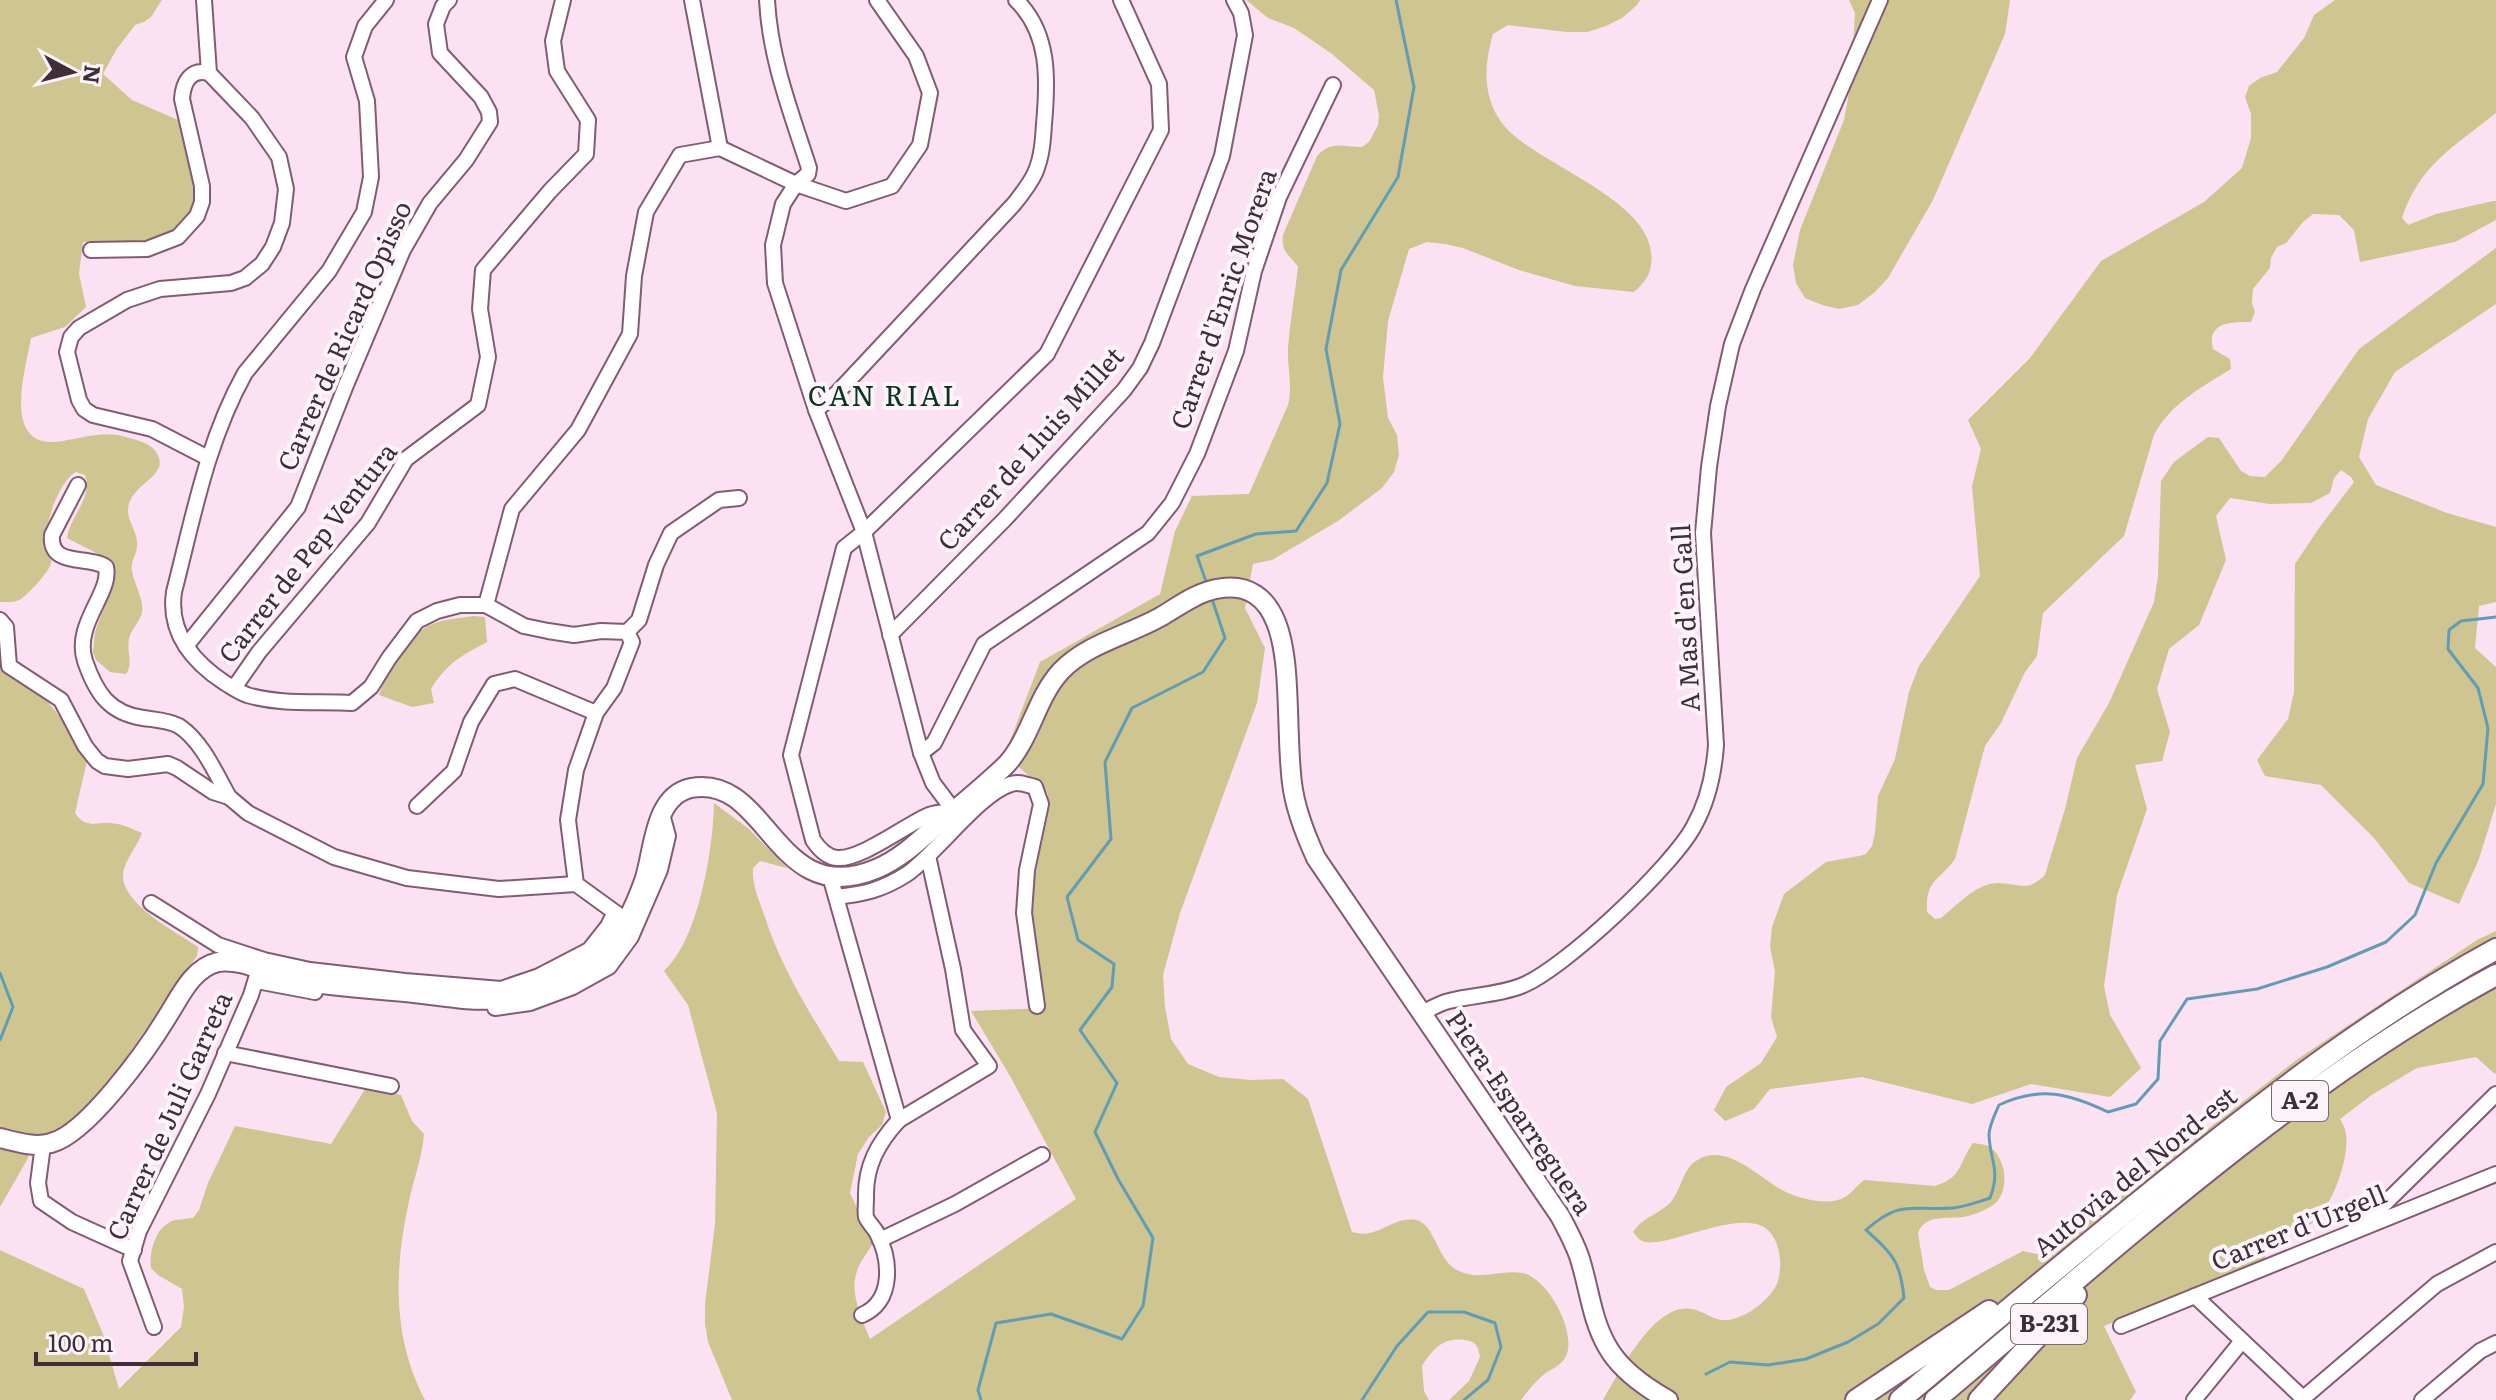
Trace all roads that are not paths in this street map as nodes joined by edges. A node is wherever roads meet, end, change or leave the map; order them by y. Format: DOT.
graph roads {
  1 [pos="204,0"];
  2 [pos="386,0"];
  3 [pos="449,0"];
  4 [pos="563,0"];
  5 [pos="692,0"];
  6 [pos="767,0"];
  7 [pos="877,0"];
  8 [pos="1016,0"];
  9 [pos="1121,0"];
  10 [pos="1234,0"];
  11 [pos="1880,0"];
  12 [pos="209,73"];
  13 [pos="1333,85"];
  14 [pos="720,148"];
  15 [pos="802,186"];
  16 [pos="91,250"];
  17 [pos="816,410"];
  18 [pos="208,458"];
  19 [pos="78,485"];
  20 [pos="739,498"];
  21 [pos="864,532"];
  22 [pos="486,605"];
  23 [pos="0,620"];
  24 [pos="627,632"];
  25 [pos="890,635"];
  26 [pos="186,646"];
  27 [pos="234,688"];
  28 [pos="596,713"];
  29 [pos="921,753"];
  30 [pos="229,797"];
  31 [pos="417,806"];
  32 [pos="954,811"];
  33 [pos="662,814"];
  34 [pos="928,856"];
  35 [pos="830,876"];
  36 [pos="576,884"];
  37 [pos="836,897"];
  38 [pos="151,903"];
  39 [pos="620,917"];
  40 [pos="2496,949"];
  41 [pos="221,953"];
  42 [pos="257,975"];
  43 [pos="2496,975"];
  44 [pos="1037,1006"];
  45 [pos="1422,1013"];
  46 [pos="225,1053"];
  47 [pos="391,1086"];
  48 [pos="2496,1094"];
  49 [pos="899,1120"];
  50 [pos="0,1138"];
  51 [pos="34,1144"];
  52 [pos="1042,1155"];
  53 [pos="2496,1174"];
  54 [pos="2359,1229"];
  55 [pos="880,1240"];
  56 [pos="2118,1246"];
  57 [pos="134,1250"];
  58 [pos="2496,1252"];
  59 [pos="2072,1255"];
  60 [pos="2195,1296"];
  61 [pos="862,1315"];
  62 [pos="2121,1326"];
  63 [pos="154,1327"];
  64 [pos="2242,1341"];
  65 [pos="2496,1343"];
  66 [pos="2303,1399"];
  67 [pos="1668,1400"];
  68 [pos="1856,1400"];
  69 [pos="1900,1400"];
  70 [pos="1935,1400"];
  71 [pos="1979,1400"];
  72 [pos="2194,1400"];
  73 [pos="2422,1400"];
  1 -- 12 [label="street"];
  2 -- 18 [label="street"];
  3 -- 26 [label="street, Carrer de Ricard Opisso"];
  4 -- 27 [label="street, Carrer de Pep Ventura"];
  5 -- 14 [label="street"];
  6 -- 15 [label="street"];
  7 -- 15 [label="street"];
  8 -- 17 [label="street"];
  9 -- 21 [label="street"];
  10 -- 25 [label="street, Carrer de Lluis Millet"];
  11 -- 45 [label="street, A Mas d'en Gall"];
  12 -- 16 [label="street"];
  12 -- 18 [label="street"];
  13 -- 29 [label="street, Carrer d'Enric Morera"];
  14 -- 15 [label="street"];
  14 -- 22 [label="street"];
  15 -- 17 [label="street"];
  17 -- 21 [label="street"];
  18 -- 26 [label="street"];
  19 -- 30 [label="street"];
  20 -- 24 [label="street"];
  21 -- 25 [label="street"];
  21 -- 32 [label="street"];
  22 -- 24 [label="street"];
  22 -- 27 [label="street"];
  23 -- 30 [label="street"];
  24 -- 28 [label="street"];
  25 -- 29 [label="street"];
  26 -- 27 [label="street"];
  28 -- 31 [label="street"];
  28 -- 36 [label="street"];
  29 -- 32 [label="street"];
  30 -- 36 [label="street"];
  32 -- 35 [label="main road, Piera-Esparreguera"];
  32 -- 45 [label="main road, Piera-Esparreguera"];
  33 -- 35 [label="main road"];
  33 -- 39 [label="main road"];
  33 -- 42 [label="street"];
  34 -- 37 [label="street"];
  34 -- 44 [label="street"];
  34 -- 49 [label="street"];
  35 -- 37 [label="street"];
  36 -- 39 [label="street"];
  37 -- 49 [label="street"];
  38 -- 41 [label="street"];
  39 -- 41 [label="street"];
  39 -- 42 [label="main road"];
  40 -- 59 [label="highway, Autovia del Nord-est / A-2"];
  41 -- 42 [label="main road"];
  41 -- 51 [label="main road"];
  42 -- 46 [label="street, Carrer de Juli Garreta"];
  43 -- 56 [label="highway, Autovia del Nord-est / A-2"];
  45 -- 67 [label="main road, Piera-Esparreguera"];
  46 -- 47 [label="street"];
  46 -- 57 [label="street, Carrer de Juli Garreta"];
  48 -- 54 [label="street"];
  49 -- 55 [label="street"];
  50 -- 51 [label="main road"];
  51 -- 57 [label="street"];
  52 -- 55 [label="street"];
  53 -- 54 [label="street, Carrer d'Urgell"];
  54 -- 60 [label="street, Carrer d'Urgell"];
  55 -- 61 [label="street"];
  56 -- 70 [label="highway, Autovia del Nord-est / A-2"];
  56 -- 71 [label="highway, B-231"];
  57 -- 63 [label="street, Carrer de Juli Garreta"];
  58 -- 66 [label="street"];
  59 -- 68 [label="highway"];
  59 -- 69 [label="highway, Autovia del Nord-est / A-2"];
  60 -- 62 [label="street, Carrer d'Urgell"];
  60 -- 64 [label="street"];
  64 -- 66 [label="street"];
  64 -- 72 [label="street"];
  65 -- 73 [label="street"];
}
